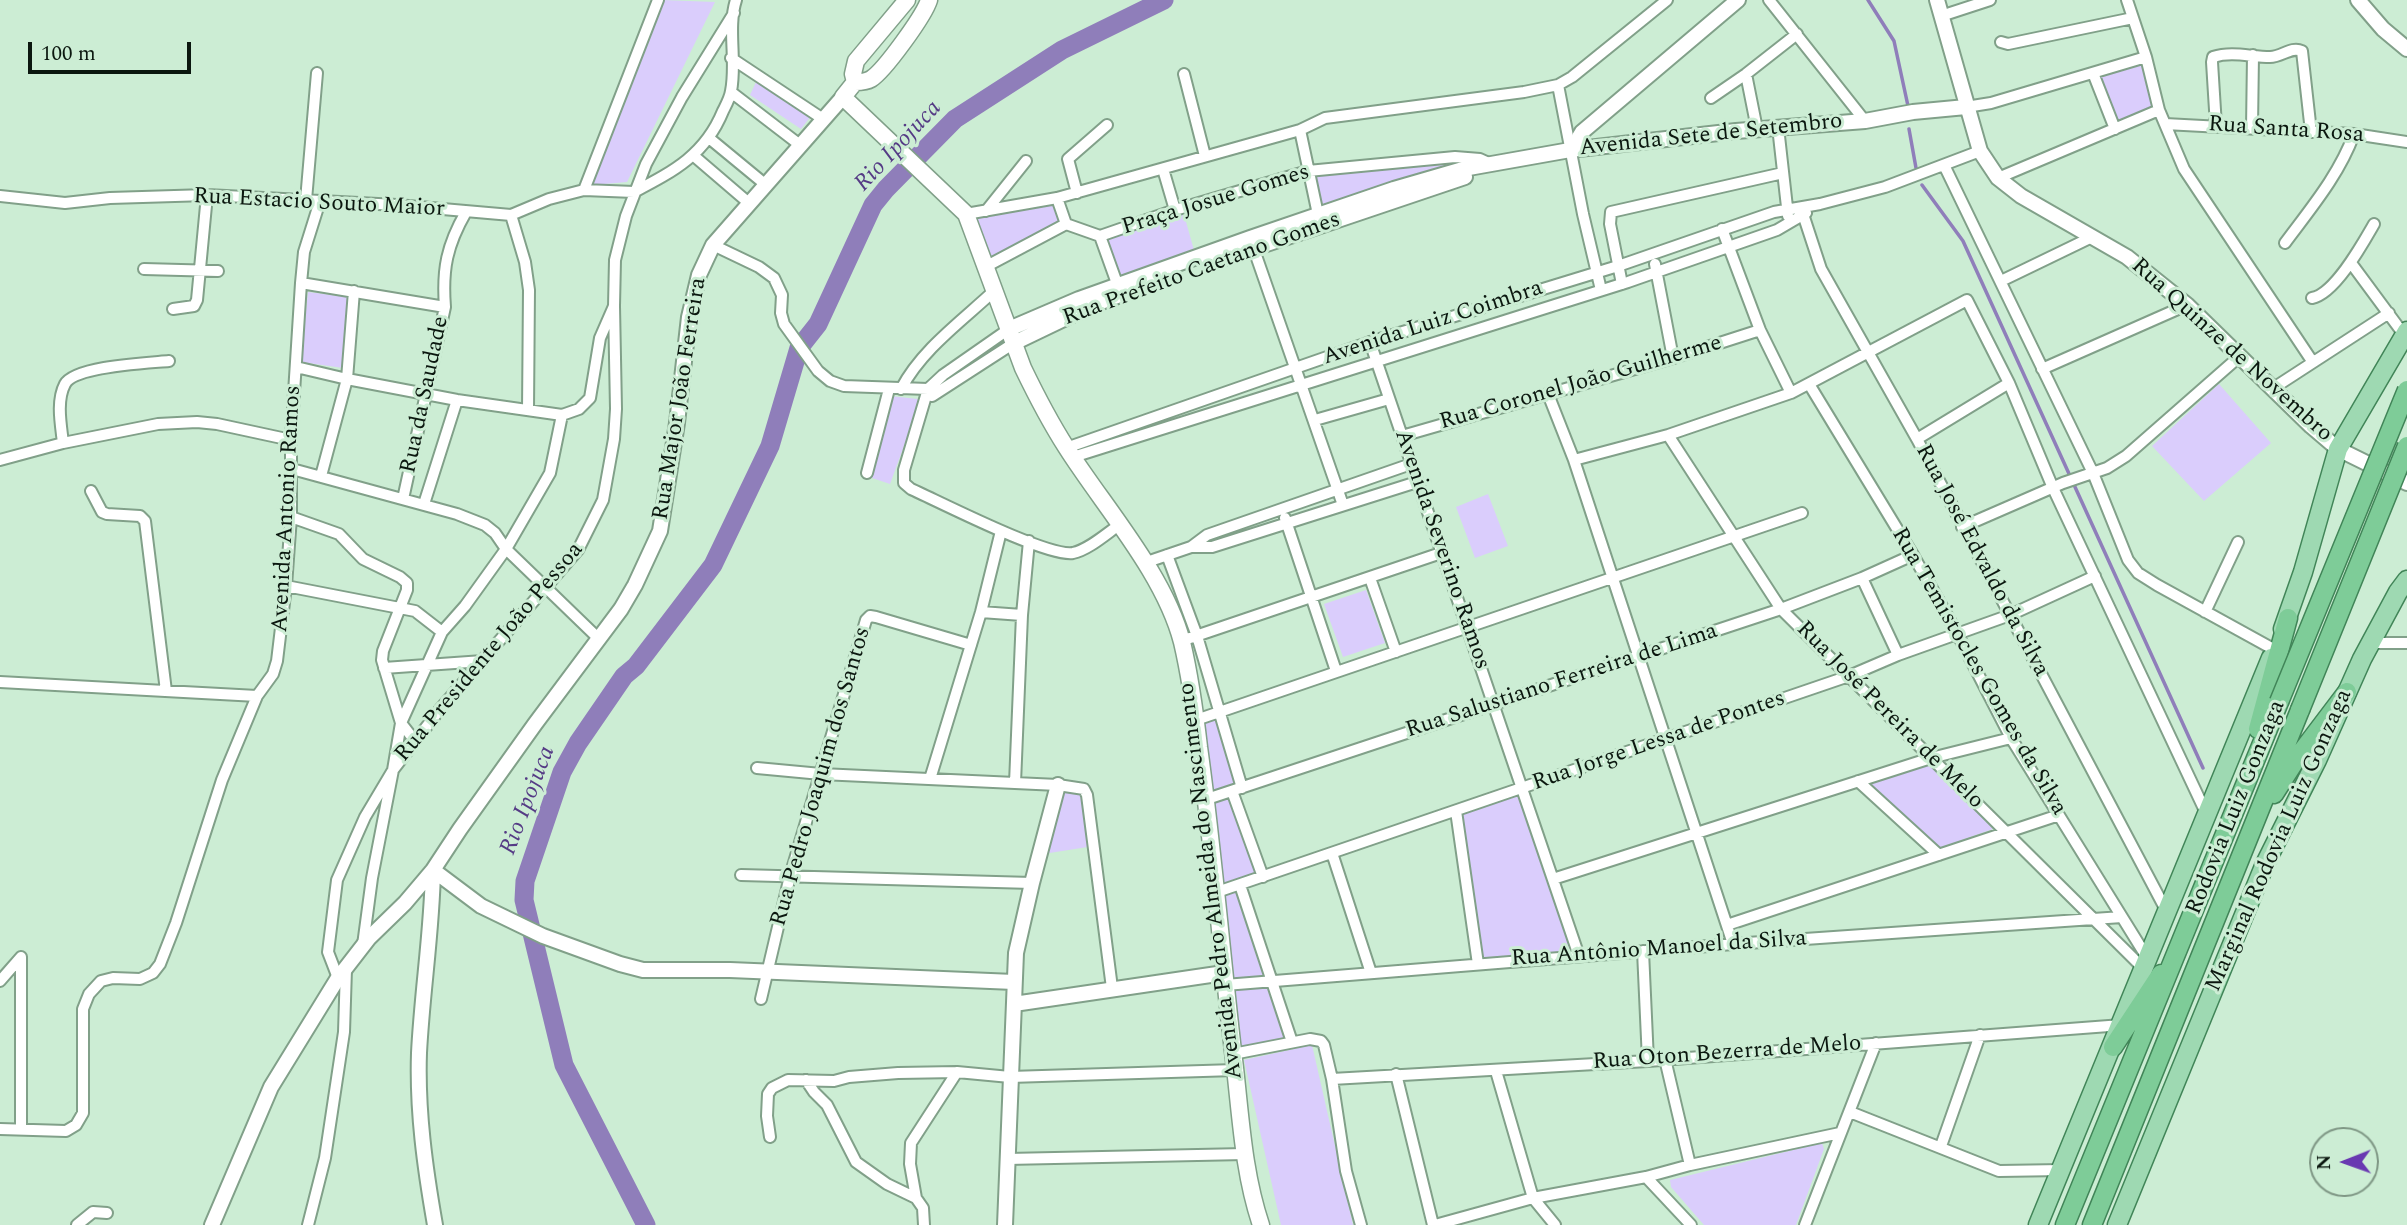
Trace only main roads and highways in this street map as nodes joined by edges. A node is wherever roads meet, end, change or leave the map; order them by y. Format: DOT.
graph roads {
  1 [pos="907,0"];
  2 [pos="929,0"];
  3 [pos="883,29"];
  4 [pos="902,43"];
  5 [pos="855,82"];
  6 [pos="966,214"];
  7 [pos="2406,334"];
  8 [pos="2407,390"];
  9 [pos="2407,446"];
  10 [pos="2407,580"];
  11 [pos="2288,618"];
  12 [pos="2347,692"];
  13 [pos="2226,834"];
  14 [pos="2236,864"];
  15 [pos="2187,933"];
  16 [pos="2113,1047"];
  17 [pos="1259,1224"];
  18 [pos="2038,1225"];
  19 [pos="2065,1225"];
  20 [pos="2092,1225"];
  21 [pos="2118,1225"];
  1 -- 3 [label="main road, Rua Major João Ferreira"];
  2 -- 4 [label="main road, Rua Major João Ferreira"];
  3 -- 4 [label="main road"];
  3 -- 5 [label="main road, Rua Major João Ferreira"];
  4 -- 5 [label="main road, Rua Major João Ferreira"];
  5 -- 6 [label="main road, Rua Major João Ferreira"];
  6 -- 17 [label="main road, Avenida Pedro Almeida do Nascimento"];
  7 -- 11 [label="main road"];
  8 -- 13 [label="highway, Rodovia Luiz Gonzaga, bridge"];
  9 -- 14 [label="highway, Rodovia Luiz Gonzaga, bridge"];
  10 -- 12 [label="main road, Marginal Rodovia Luiz Gonzaga"];
  11 -- 13 [label="highway"];
  11 -- 16 [label="main road"];
  12 -- 14 [label="highway"];
  12 -- 21 [label="main road, Marginal Rodovia Luiz Gonzaga"];
  13 -- 15 [label="highway, Rodovia Luiz Gonzaga"];
  14 -- 20 [label="highway, Rodovia Luiz Gonzaga"];
  15 -- 16 [label="highway"];
  15 -- 19 [label="highway, Rodovia Luiz Gonzaga"];
  16 -- 18 [label="main road"];
}
